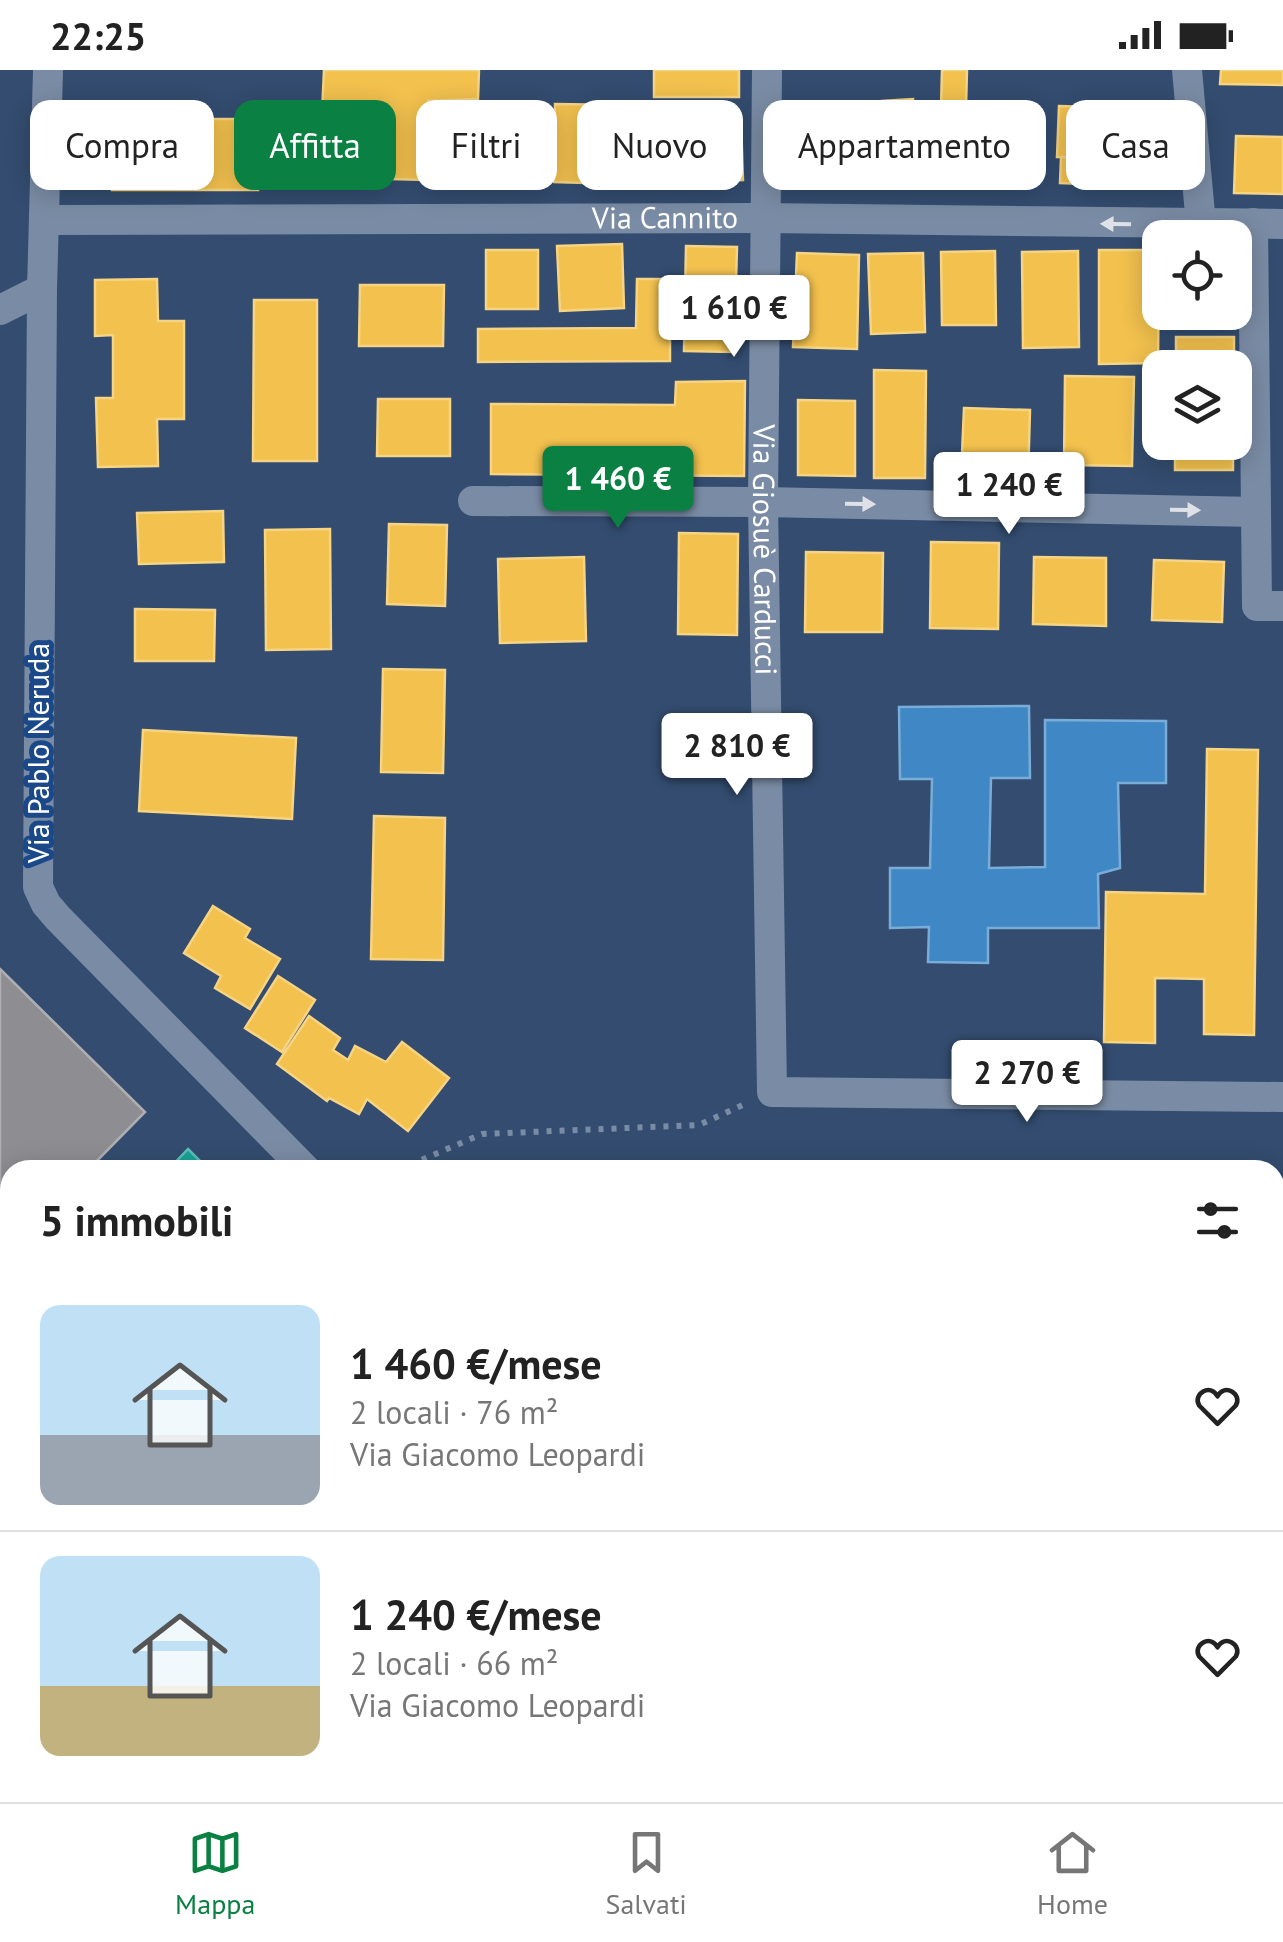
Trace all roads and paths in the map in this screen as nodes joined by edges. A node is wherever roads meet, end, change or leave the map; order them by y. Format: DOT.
graph roads {
  1 [pos="48,70"];
  2 [pos="767,70"];
  3 [pos="1187,70"];
  4 [pos="765,218"];
  5 [pos="45,220"];
  6 [pos="1201,220"];
  7 [pos="1268,223"];
  8 [pos="1142,224"];
  9 [pos="42,289"];
  10 [pos="0,310"];
  11 [pos="473,501"];
  12 [pos="763,502"];
  13 [pos="1256,512"];
  14 [pos="1283,606"];
  15 [pos="772,1092"];
  16 [pos="1283,1097"];
  17 [pos="296,1160"];
  18 [pos="421,1160"];
  1 -- 5 [label="street, Via Pablo Neruda"];
  2 -- 4 [label="street, Via Giosuè Carducci"];
  3 -- 6 [label="street"];
  4 -- 5 [label="street, Via Cannito"];
  8 -- 4 [label="street, Via Cannito, one-way"];
  4 -- 12 [label="street, Via Giosuè Carducci"];
  5 -- 9 [label="street, Via Pablo Neruda"];
  7 -- 13 [label="street"];
  9 -- 10 [label="street"];
  9 -- 17 [label="street, Via Pablo Neruda"];
  11 -- 12 [label="street"];
  12 -- 13 [label="street, one-way"];
  12 -- 15 [label="street, Via Giosuè Carducci"];
  13 -- 14 [label="street"];
  15 -- 16 [label="street"];
  15 -- 18 [label="path"];
}
